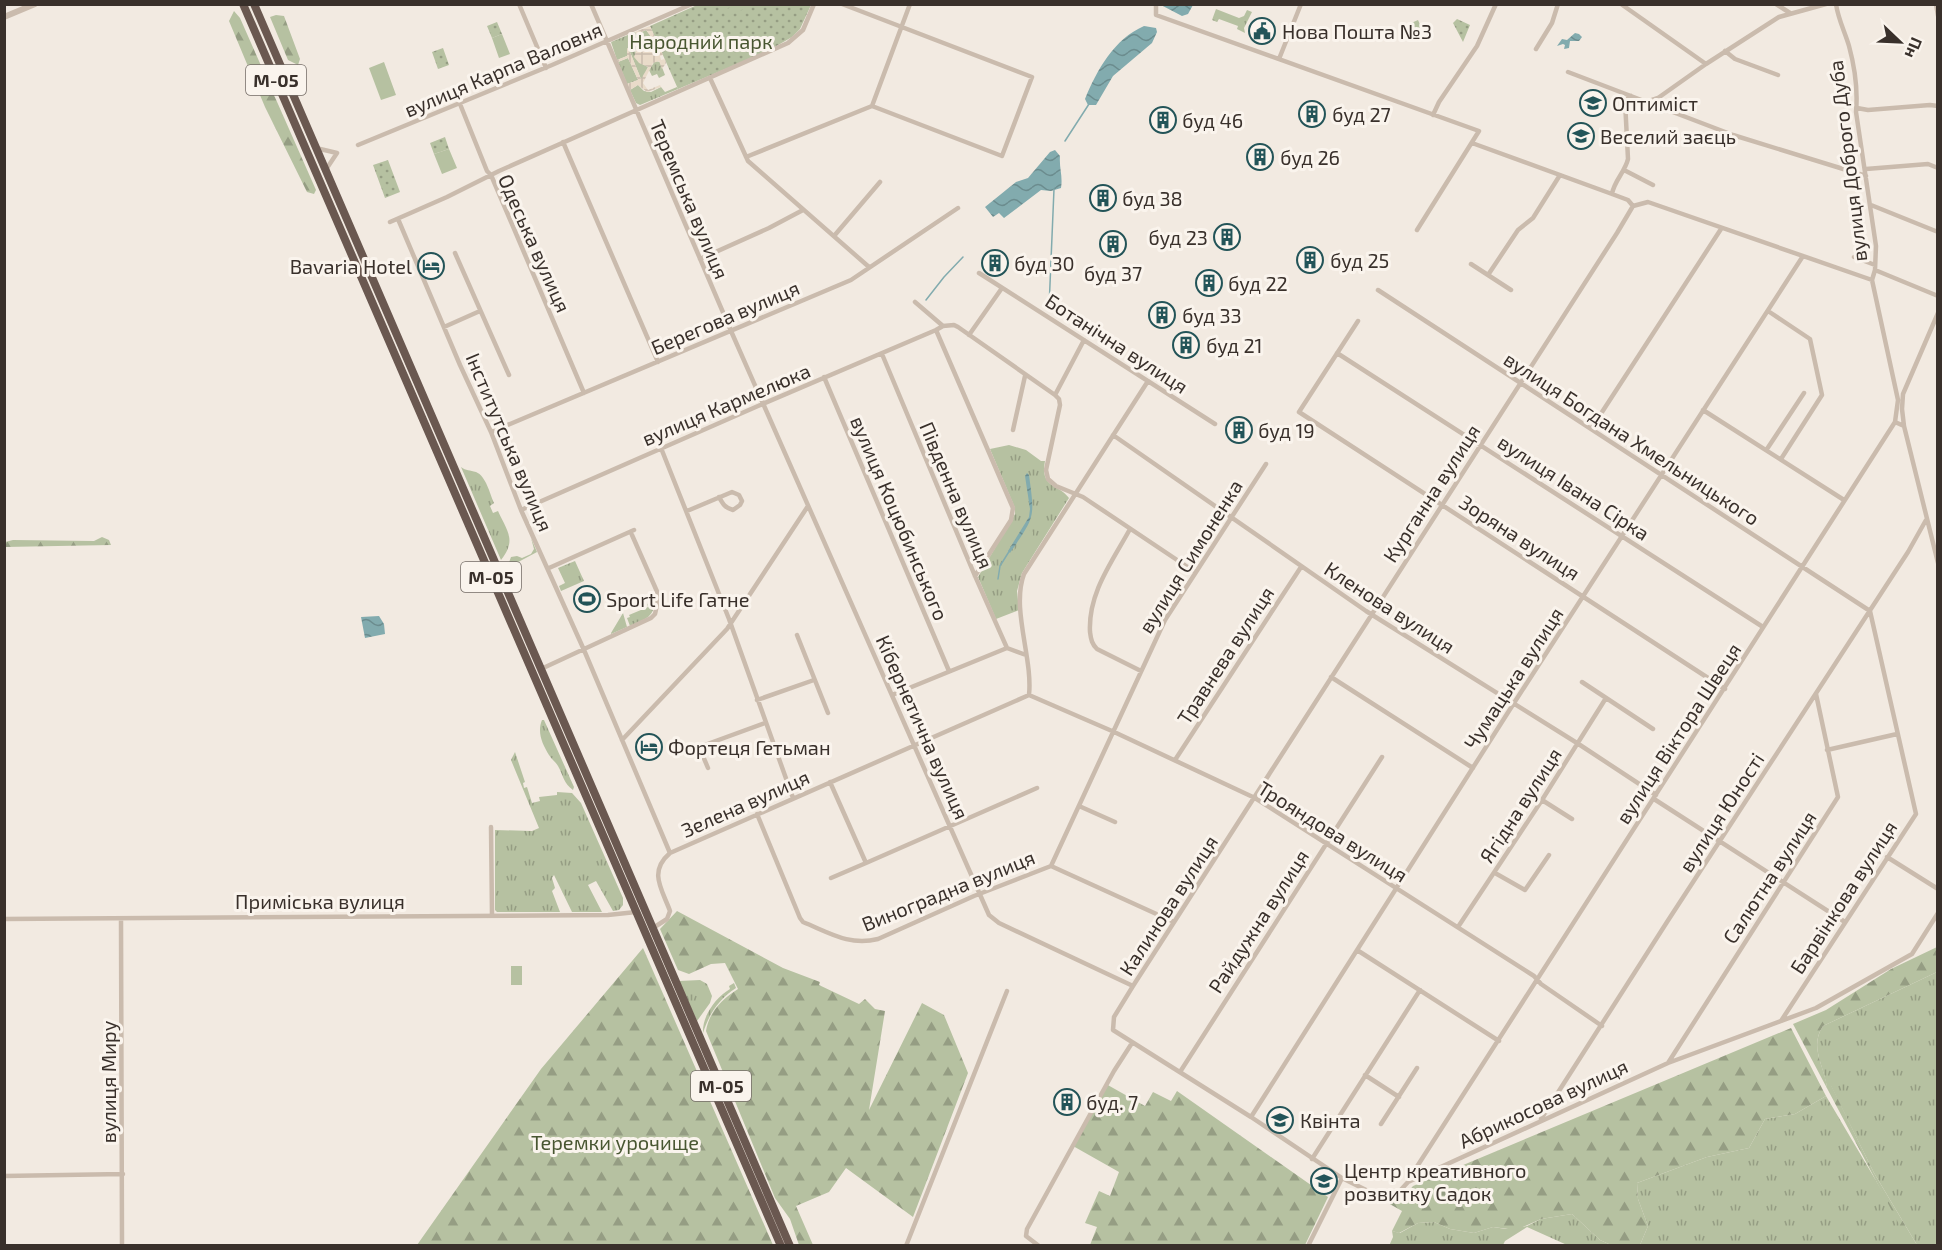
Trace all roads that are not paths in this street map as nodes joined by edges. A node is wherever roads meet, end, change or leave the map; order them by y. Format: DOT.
graph roads {
  1 [pos="35,4"];
  2 [pos="243,4"];
  3 [pos="254,4"];
  4 [pos="519,4"];
  5 [pos="591,4"];
  6 [pos="674,4"];
  7 [pos="692,4"];
  8 [pos="814,4"];
  9 [pos="842,4"];
  10 [pos="910,4"];
  11 [pos="1301,4"];
  12 [pos="1496,4"];
  13 [pos="1558,4"];
  14 [pos="1621,4"];
  15 [pos="1776,4"];
  16 [pos="1826,4"];
  17 [pos="1836,4"];
  18 [pos="1936,4"];
  19 [pos="1154,5"];
  20 [pos="677,11"];
  21 [pos="1790,13"];
  22 [pos="1938,16"];
  23 [pos="4,17"];
  24 [pos="901,27"];
  25 [pos="607,42"];
  26 [pos="1536,49"];
  27 [pos="1725,51"];
  28 [pos="1279,59"];
  29 [pos="1706,64"];
  30 [pos="546,68"];
  31 [pos="1568,72"];
  32 [pos="1778,75"];
  33 [pos="710,78"];
  34 [pos="1631,96"];
  35 [pos="1646,102"];
  36 [pos="460,104"];
  37 [pos="872,106"];
  38 [pos="1938,106"];
  39 [pos="1857,108"];
  40 [pos="636,109"];
  41 [pos="1433,115"];
  42 [pos="563,142"];
  43 [pos="1472,143"];
  44 [pos="358,145"];
  45 [pos="316,148"];
  46 [pos="746,157"];
  47 [pos="1938,168"];
  48 [pos="1866,169"];
  49 [pos="1624,170"];
  50 [pos="325,171"];
  51 [pos="491,175"];
  52 [pos="1560,175"];
  53 [pos="1866,176"];
  54 [pos="880,182"];
  55 [pos="1653,185"];
  56 [pos="1612,194"];
  57 [pos="1633,206"];
  58 [pos="1871,206"];
  59 [pos="336,208"];
  60 [pos="958,208"];
  61 [pos="803,210"];
  62 [pos="398,219"];
  63 [pos="390,222"];
  64 [pos="1720,229"];
  65 [pos="1417,230"];
  66 [pos="1938,232"];
  67 [pos="834,236"];
  68 [pos="455,253"];
  69 [pos="1803,256"];
  70 [pos="1854,257"];
  71 [pos="700,259"];
  72 [pos="1471,264"];
  73 [pos="869,267"];
  74 [pos="1875,267"];
  75 [pos="979,273"];
  76 [pos="1488,276"];
  77 [pos="1872,280"];
  78 [pos="1002,288"];
  79 [pos="1378,290"];
  80 [pos="1511,290"];
  81 [pos="1938,296"];
  82 [pos="915,302"];
  83 [pos="480,311"];
  84 [pos="1768,311"];
  85 [pos="1938,313"];
  86 [pos="1358,321"];
  87 [pos="943,326"];
  88 [pos="444,327"];
  89 [pos="936,330"];
  90 [pos="731,332"];
  91 [pos="969,335"];
  92 [pos="1084,340"];
  93 [pos="1337,353"];
  94 [pos="882,354"];
  95 [pos="658,362"];
  96 [pos="509,375"];
  97 [pos="1025,376"];
  98 [pos="824,377"];
  99 [pos="1148,381"];
  100 [pos="1520,383"];
  101 [pos="584,393"];
  102 [pos="1804,393"];
  103 [pos="1054,395"];
  104 [pos="763,404"];
  105 [pos="1704,410"];
  106 [pos="1895,422"];
  107 [pos="1215,424"];
  108 [pos="1904,426"];
  109 [pos="1592,429"];
  110 [pos="1013,430"];
  111 [pos="491,432"];
  112 [pos="1113,435"];
  113 [pos="1480,444"];
  114 [pos="661,448"];
  115 [pos="1767,449"];
  116 [pos="1781,459"];
  117 [pos="1266,464"];
  118 [pos="1662,475"];
  119 [pos="1074,494"];
  120 [pos="719,497"];
  121 [pos="1844,500"];
  122 [pos="1441,504"];
  123 [pos="808,506"];
  124 [pos="521,510"];
  125 [pos="687,511"];
  126 [pos="1231,518"];
  127 [pos="1926,520"];
  128 [pos="1130,529"];
  129 [pos="1622,536"];
  130 [pos="1938,563"];
  131 [pos="1301,567"];
  132 [pos="1802,567"];
  133 [pos="549,568"];
  134 [pos="1195,572"];
  135 [pos="975,576"];
  136 [pos="1583,596"];
  137 [pos="1870,611"];
  138 [pos="1372,614"];
  139 [pos="730,626"];
  140 [pos="1763,627"];
  141 [pos="797,635"];
  142 [pos="1007,648"];
  143 [pos="584,650"];
  144 [pos="1026,655"];
  145 [pos="541,669"];
  146 [pos="949,671"];
  147 [pos="1141,671"];
  148 [pos="1330,677"];
  149 [pos="814,680"];
  150 [pos="1582,682"];
  151 [pos="1725,688"];
  152 [pos="1816,694"];
  153 [pos="892,695"];
  154 [pos="1029,695"];
  155 [pos="1606,698"];
  156 [pos="757,700"];
  157 [pos="1514,703"];
  158 [pos="828,713"];
  159 [pos="765,723"];
  160 [pos="1653,729"];
  161 [pos="1112,731"];
  162 [pos="1898,734"];
  163 [pos="622,740"];
  164 [pos="1577,743"];
  165 [pos="914,746"];
  166 [pos="1827,750"];
  167 [pos="1382,757"];
  168 [pos="1175,760"];
  169 [pos="708,768"];
  170 [pos="1473,768"];
  171 [pos="830,782"];
  172 [pos="1037,788"];
  173 [pos="1655,797"];
  174 [pos="793,798"];
  175 [pos="1255,798"];
  176 [pos="1542,800"];
  177 [pos="1079,806"];
  178 [pos="757,814"];
  179 [pos="1572,819"];
  180 [pos="1115,822"];
  181 [pos="491,827"];
  182 [pos="950,827"];
  183 [pos="1721,841"];
  184 [pos="1326,843"];
  185 [pos="670,853"];
  186 [pos="1549,855"];
  187 [pos="1887,857"];
  188 [pos="866,863"];
  189 [pos="1051,866"];
  190 [pos="1495,873"];
  191 [pos="831,878"];
  192 [pos="1784,882"];
  193 [pos="1397,888"];
  194 [pos="1938,889"];
  195 [pos="980,893"];
  196 [pos="636,912"];
  197 [pos="1938,913"];
  198 [pos="492,915"];
  199 [pos="4,919"];
  200 [pos="121,919"];
  201 [pos="1174,922"];
  202 [pos="1845,922"];
  203 [pos="1458,927"];
  204 [pos="653,928"];
  205 [pos="654,942"];
  206 [pos="1357,950"];
  207 [pos="1538,981"];
  208 [pos="1133,986"];
  209 [pos="1420,990"];
  210 [pos="1007,991"];
  211 [pos="1781,1021"];
  212 [pos="1602,1026"];
  213 [pos="1113,1030"];
  214 [pos="1499,1041"];
  215 [pos="1132,1043"];
  216 [pos="1668,1063"];
  217 [pos="1417,1068"];
  218 [pos="1180,1072"];
  219 [pos="1365,1076"];
  220 [pos="1399,1097"];
  221 [pos="1251,1117"];
  222 [pos="1541,1119"];
  223 [pos="1381,1124"];
  224 [pos="1312,1158"];
  225 [pos="123,1174"];
  226 [pos="4,1176"];
  227 [pos="1342,1178"];
  228 [pos="1408,1182"];
  229 [pos="122,1245"];
  230 [pos="782,1245"];
  231 [pos="790,1245"];
  232 [pos="906,1245"];
  233 [pos="1039,1245"];
  234 [pos="1308,1245"];
  1 -- 23 [label="street"];
  2 -- 59 [label="highway, М-05"];
  3 -- 45 [label="highway, М-05"];
  4 -- 30 [label="street"];
  5 -- 25 [label="street, Теремська вулиця"];
  6 -- 20 [label="street"];
  7 -- 20 [label="street, вулиця Карпа Валовня"];
  8 -- 33 [label="street"];
  9 -- 24 [label="street"];
  10 -- 24 [label="street"];
  11 -- 28 [label="street"];
  12 -- 41 [label="street"];
  13 -- 26 [label="street"];
  14 -- 29 [label="street"];
  15 -- 21 [label="street"];
  16 -- 21 [label="street"];
  17 -- 39 [label="street, вулиця Доброго Дуба"];
  18 -- 22 [label="street"];
  19 -- 28 [label="street"];
  20 -- 25 [label="street, вулиця Карпа Валовня"];
  21 -- 27 [label="street"];
  24 -- 37 [label="street"];
  24 -- 37 [label="street"];
  25 -- 30 [label="street, вулиця Карпа Валовня"];
  25 -- 40 [label="street, Теремська вулиця"];
  27 -- 29 [label="street"];
  27 -- 32 [label="street"];
  28 -- 41 [label="street"];
  29 -- 35 [label="street"];
  30 -- 36 [label="street, вулиця Карпа Валовня"];
  31 -- 34 [label="street"];
  33 -- 40 [label="street"];
  33 -- 46 [label="street"];
  34 -- 35 [label="street"];
  34 -- 49 [label="street"];
  35 -- 53 [label="street"];
  36 -- 44 [label="street, вулиця Карпа Валовня"];
  36 -- 51 [label="street, Одеська вулиця"];
  37 -- 46 [label="street"];
  38 -- 39 [label="street"];
  39 -- 48 [label="street, вулиця Доброго Дуба"];
  40 -- 42 [label="street"];
  40 -- 71 [label="street, Теремська вулиця"];
  41 -- 43 [label="street"];
  42 -- 51 [label="street"];
  42 -- 95 [label="street"];
  43 -- 52 [label="street"];
  43 -- 65 [label="street"];
  45 -- 50 [label="highway, М-05"];
  45 -- 50 [label="street"];
  46 -- 61 [label="street"];
  47 -- 48 [label="street"];
  48 -- 53 [label="street, вулиця Доброго Дуба"];
  49 -- 55 [label="street"];
  49 -- 56 [label="street"];
  50 -- 59 [label="highway, М-05"];
  51 -- 62 [label="street"];
  51 -- 101 [label="street, Одеська вулиця"];
  52 -- 56 [label="street"];
  52 -- 76 [label="street"];
  53 -- 58 [label="street, вулиця Доброго Дуба"];
  54 -- 67 [label="street"];
  56 -- 57 [label="street"];
  57 -- 64 [label="street"];
  57 -- 100 [label="street, Курганна вулиця"];
  58 -- 66 [label="street"];
  58 -- 74 [label="street, вулиця Доброго Дуба"];
  59 -- 145 [label="highway, М-05"];
  59 -- 196 [label="highway, М-05"];
  60 -- 73 [label="street, Берегова вулиця"];
  61 -- 67 [label="street"];
  61 -- 71 [label="street"];
  62 -- 63 [label="street"];
  62 -- 88 [label="street, Інститутська вулиця"];
  64 -- 69 [label="street"];
  64 -- 109 [label="street"];
  67 -- 73 [label="street"];
  68 -- 83 [label="street, Інститутська вулиця"];
  69 -- 77 [label="street"];
  69 -- 84 [label="street, Чумацька вулиця"];
  70 -- 74 [label="street"];
  71 -- 90 [label="street, Теремська вулиця"];
  72 -- 76 [label="street"];
  73 -- 90 [label="street, Берегова вулиця"];
  74 -- 77 [label="street, вулиця Доброго Дуба"];
  74 -- 81 [label="street"];
  75 -- 78 [label="street, Ботанічна вулиця"];
  76 -- 80 [label="street"];
  77 -- 106 [label="street"];
  78 -- 91 [label="street"];
  78 -- 92 [label="street, Ботанічна вулиця"];
  79 -- 100 [label="street, вулиця Богдана Хмельницького"];
  82 -- 87 [label="street"];
  83 -- 88 [label="street"];
  83 -- 96 [label="street, Інститутська вулиця"];
  84 -- 105 [label="street, Чумацька вулиця"];
  84 -- 116 [label="street"];
  85 -- 108 [label="street"];
  86 -- 93 [label="street"];
  87 -- 89 [label="street, вулиця Кармелюка"];
  87 -- 91 [label="street"];
  88 -- 111 [label="street, Інститутська вулиця"];
  89 -- 94 [label="street, вулиця Кармелюка"];
  89 -- 135 [label="street"];
  90 -- 95 [label="street, Берегова вулиця"];
  90 -- 104 [label="street, Теремська вулиця"];
  91 -- 97 [label="street"];
  92 -- 99 [label="street, Ботанічна вулиця"];
  92 -- 103 [label="street"];
  93 -- 113 [label="street, вулиця Івана Сірка"];
  93 -- 122 [label="street, Зоряна вулиця"];
  94 -- 98 [label="street, вулиця Кармелюка"];
  94 -- 135 [label="street, Південна вулиця"];
  95 -- 101 [label="street, Берегова вулиця"];
  97 -- 103 [label="street"];
  97 -- 110 [label="street"];
  98 -- 104 [label="street, вулиця Кармелюка"];
  98 -- 146 [label="street, вулиця Коцюбинського"];
  99 -- 107 [label="street, Ботанічна вулиця"];
  99 -- 112 [label="street"];
  100 -- 109 [label="street, вулиця Богдана Хмельницького"];
  100 -- 113 [label="street, Курганна вулиця"];
  101 -- 111 [label="street, Берегова вулиця"];
  102 -- 115 [label="street"];
  103 -- 119 [label="street"];
  104 -- 114 [label="street, вулиця Кармелюка"];
  104 -- 123 [label="street, Кібернетична вулиця"];
  105 -- 115 [label="street"];
  105 -- 118 [label="street, Чумацька вулиця"];
  106 -- 108 [label="street"];
  106 -- 121 [label="street, вулиця Віктора Швеця"];
  108 -- 127 [label="street"];
  109 -- 118 [label="street, вулиця Богдана Хмельницького"];
  111 -- 124 [label="street, Інститутська вулиця"];
  112 -- 119 [label="street"];
  112 -- 126 [label="street, Кленова вулиця"];
  113 -- 122 [label="street, Курганна вулиця"];
  113 -- 129 [label="street, вулиця Івана Сірка"];
  114 -- 124 [label="street, вулиця Кармелюка"];
  114 -- 125 [label="street"];
  115 -- 116 [label="street"];
  116 -- 121 [label="street"];
  117 -- 126 [label="street, вулиця Симоненка"];
  118 -- 129 [label="street, Чумацька вулиця"];
  118 -- 132 [label="street, вулиця Богдана Хмельницького"];
  119 -- 128 [label="street"];
  119 -- 144 [label="street"];
  120 -- 120 [label="street"];
  120 -- 125 [label="street"];
  121 -- 132 [label="street, вулиця Віктора Швеця"];
  122 -- 136 [label="street, Зоряна вулиця"];
  122 -- 138 [label="street, Курганна вулиця"];
  123 -- 139 [label="street"];
  123 -- 153 [label="street, Кібернетична вулиця"];
  124 -- 133 [label="street, Інститутська вулиця"];
  125 -- 139 [label="street"];
  126 -- 131 [label="street, Кленова вулиця"];
  126 -- 134 [label="street, вулиця Симоненка"];
  127 -- 130 [label="street"];
  127 -- 137 [label="street, вулиця Юності"];
  128 -- 134 [label="street"];
  128 -- 147 [label="street"];
  129 -- 136 [label="street, Чумацька вулиця"];
  129 -- 140 [label="street, вулиця Івана Сірка"];
  131 -- 138 [label="street, Кленова вулиця"];
  131 -- 168 [label="street, Травнева вулиця"];
  132 -- 137 [label="street, вулиця Богдана Хмельницького"];
  132 -- 140 [label="street, вулиця Віктора Швеця"];
  133 -- 143 [label="street, Інститутська вулиця"];
  133 -- 143 [label="street"];
  134 -- 147 [label="street, вулиця Симоненка"];
  135 -- 142 [label="street, Південна вулиця"];
  136 -- 151 [label="street, Зоряна вулиця"];
  136 -- 157 [label="street, Чумацька вулиця"];
  137 -- 152 [label="street, вулиця Юності"];
  137 -- 162 [label="street, Барвінкова вулиця"];
  138 -- 148 [label="street, Курганна вулиця"];
  138 -- 157 [label="street, Кленова вулиця"];
  139 -- 156 [label="street"];
  139 -- 163 [label="street"];
  140 -- 151 [label="street, вулиця Віктора Швеця"];
  141 -- 149 [label="street"];
  142 -- 144 [label="street"];
  142 -- 146 [label="street"];
  143 -- 145 [label="street"];
  143 -- 163 [label="street, Інститутська вулиця"];
  144 -- 154 [label="street"];
  145 -- 204 [label="highway, М-05"];
  146 -- 153 [label="street"];
  147 -- 161 [label="street, вулиця Симоненка"];
  148 -- 170 [label="street"];
  148 -- 175 [label="street, Курганна вулиця"];
  149 -- 156 [label="street"];
  149 -- 158 [label="street"];
  150 -- 155 [label="street"];
  151 -- 173 [label="street, вулиця Віктора Швеця"];
  152 -- 166 [label="street, Салютна вулиця"];
  152 -- 183 [label="street, вулиця Юності"];
  153 -- 165 [label="street, Кібернетична вулиця"];
  154 -- 161 [label="street, Трояндова вулиця"];
  154 -- 165 [label="street, Зелена вулиця"];
  155 -- 160 [label="street"];
  155 -- 164 [label="street, Ягідна вулиця"];
  156 -- 159 [label="street"];
  157 -- 164 [label="street, Кленова вулиця"];
  157 -- 170 [label="street, Чумацька вулиця"];
  159 -- 169 [label="street"];
  159 -- 174 [label="street"];
  161 -- 168 [label="street, Трояндова вулиця"];
  161 -- 177 [label="street, Виноградна вулиця"];
  162 -- 166 [label="street"];
  162 -- 187 [label="street, Барвінкова вулиця"];
  163 -- 185 [label="street, Інститутська вулиця"];
  164 -- 173 [label="street, Кленова вулиця"];
  164 -- 176 [label="street, Ягідна вулиця"];
  165 -- 171 [label="street, Зелена вулиця"];
  165 -- 182 [label="street, Кібернетична вулиця"];
  166 -- 192 [label="street, Салютна вулиця"];
  167 -- 184 [label="street, Райдужна вулиця"];
  168 -- 175 [label="street, Трояндова вулиця"];
  170 -- 193 [label="street, Чумацька вулиця"];
  171 -- 174 [label="street, Зелена вулиця"];
  171 -- 188 [label="street"];
  172 -- 182 [label="street"];
  173 -- 183 [label="street, Кленова вулиця"];
  173 -- 207 [label="street, вулиця Віктора Швеця"];
  174 -- 178 [label="street, Зелена вулиця"];
  175 -- 184 [label="street, Трояндова вулиця"];
  175 -- 201 [label="street, Калинова вулиця"];
  176 -- 179 [label="street"];
  176 -- 190 [label="street, Ягідна вулиця"];
  177 -- 180 [label="street"];
  177 -- 189 [label="street, Виноградна вулиця"];
  178 -- 185 [label="street, Зелена вулиця"];
  178 -- 195 [label="street, Виноградна вулиця"];
  181 -- 198 [label="street"];
  182 -- 188 [label="street"];
  182 -- 195 [label="street, Кібернетична вулиця"];
  183 -- 192 [label="street, Кленова вулиця"];
  183 -- 212 [label="street, вулиця Юності"];
  184 -- 193 [label="street, Трояндова вулиця"];
  184 -- 218 [label="street, Райдужна вулиця"];
  185 -- 204 [label="street"];
  186 -- 190 [label="street"];
  187 -- 194 [label="street"];
  187 -- 202 [label="street, Барвінкова вулиця"];
  188 -- 191 [label="street"];
  189 -- 195 [label="street, Виноградна вулиця"];
  189 -- 201 [label="street"];
  190 -- 203 [label="street, Ягідна вулиця"];
  192 -- 202 [label="street, Кленова вулиця"];
  192 -- 216 [label="street, Салютна вулиця"];
  193 -- 203 [label="street, Трояндова вулиця"];
  193 -- 206 [label="street, Чумацька вулиця"];
  195 -- 208 [label="street, Кібернетична вулиця"];
  196 -- 198 [label="street, Приміська вулиця"];
  196 -- 205 [label="highway, М-05"];
  197 -- 211 [label="street, Абрикосова вулиця"];
  198 -- 200 [label="street, Приміська вулиця"];
  199 -- 200 [label="street, Приміська вулиця"];
  200 -- 225 [label="street, вулиця Миру"];
  201 -- 208 [label="street, Калинова вулиця"];
  202 -- 211 [label="street, Барвінкова вулиця"];
  203 -- 207 [label="street, Трояндова вулиця"];
  204 -- 205 [label="highway, М-05"];
  205 -- 230 [label="highway, М-05"];
  205 -- 231 [label="highway, М-05"];
  206 -- 209 [label="street"];
  206 -- 221 [label="street, Чумацька вулиця"];
  207 -- 212 [label="street, Трояндова вулиця"];
  207 -- 214 [label="street, вулиця Віктора Швеця"];
  208 -- 213 [label="street, Калинова вулиця"];
  209 -- 214 [label="street"];
  209 -- 219 [label="street"];
  210 -- 232 [label="street"];
  211 -- 216 [label="street, Абрикосова вулиця"];
  212 -- 222 [label="street, вулиця Юності"];
  213 -- 215 [label="street, Абрикосова вулиця"];
  214 -- 228 [label="street, вулиця Віктора Швеця"];
  215 -- 218 [label="street, Абрикосова вулиця"];
  215 -- 233 [label="street"];
  216 -- 222 [label="street, Абрикосова вулиця"];
  217 -- 220 [label="street"];
  218 -- 221 [label="street, Абрикосова вулиця"];
  219 -- 220 [label="street"];
  219 -- 224 [label="street"];
  220 -- 223 [label="street"];
  221 -- 224 [label="street, Абрикосова вулиця"];
  222 -- 228 [label="street, Абрикосова вулиця"];
  224 -- 227 [label="street, Абрикосова вулиця"];
  225 -- 226 [label="street"];
  225 -- 229 [label="street, вулиця Миру"];
  227 -- 228 [label="street, Абрикосова вулиця"];
  227 -- 234 [label="street"];
}
